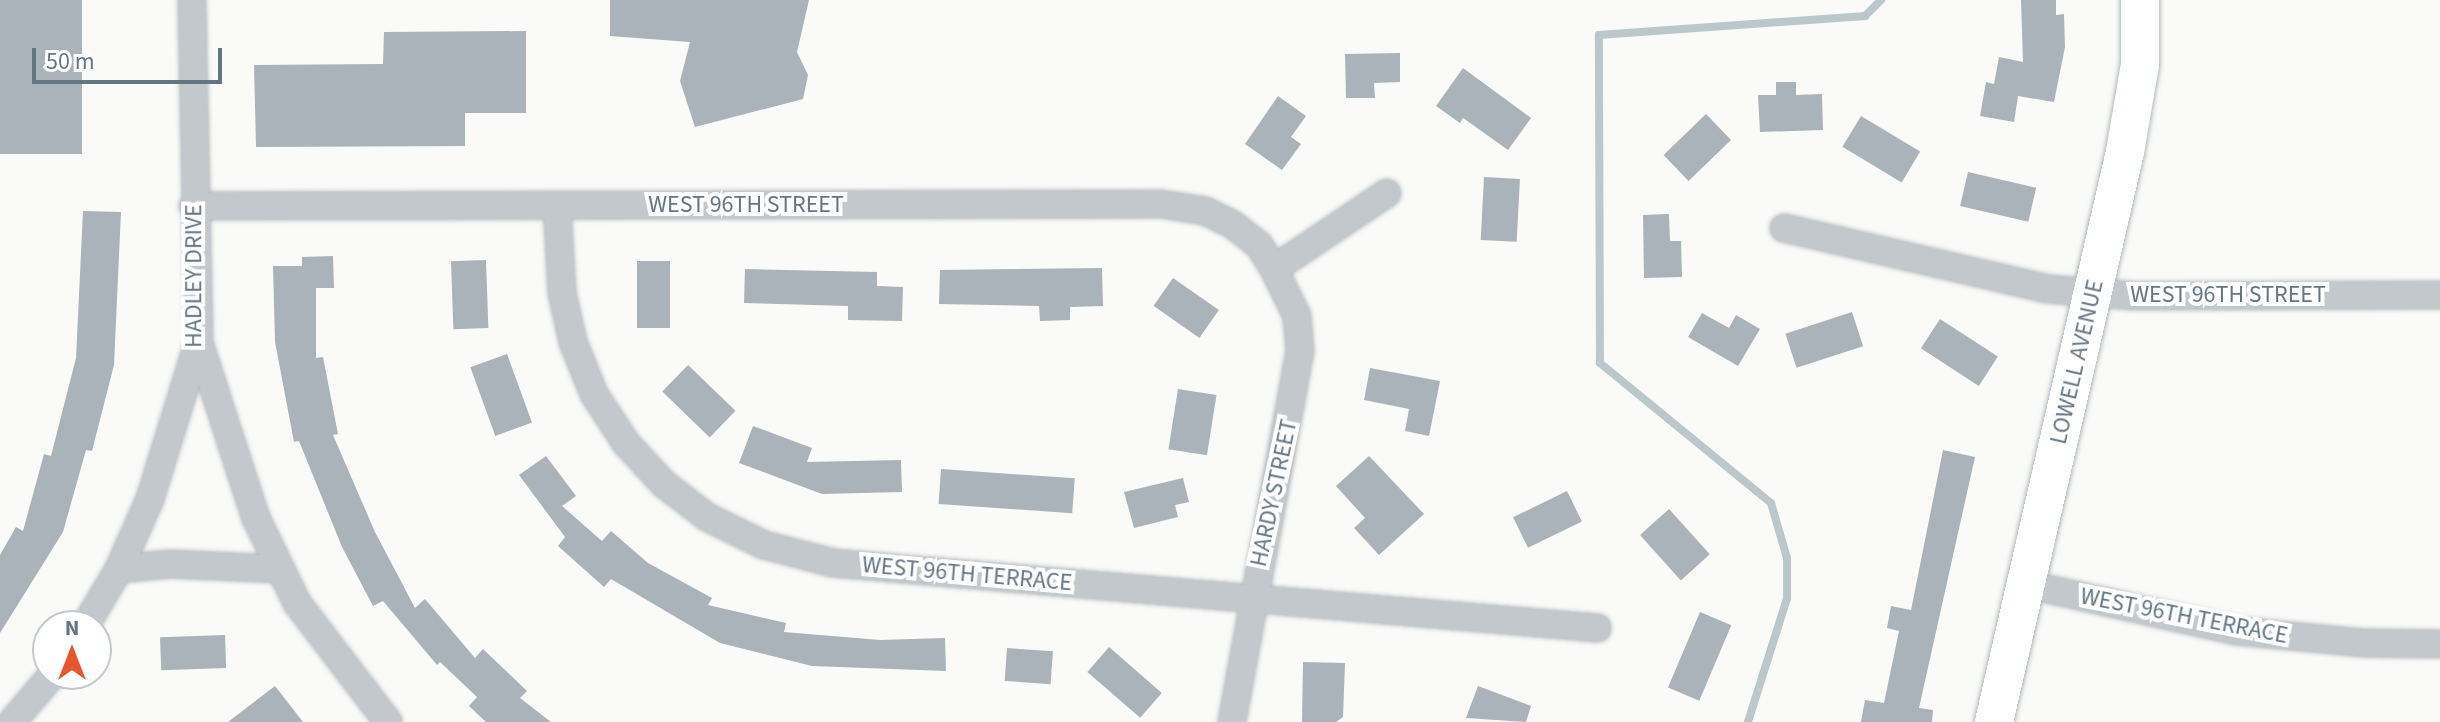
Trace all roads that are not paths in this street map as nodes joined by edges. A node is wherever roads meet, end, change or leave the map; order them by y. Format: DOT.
graph roads {
  1 [pos="192,0"];
  2 [pos="2140,0"];
  3 [pos="1387,193"];
  4 [pos="557,205"];
  5 [pos="193,206"];
  6 [pos="1784,228"];
  7 [pos="1274,269"];
  8 [pos="2094,293"];
  9 [pos="2440,295"];
  10 [pos="199,341"];
  11 [pos="119,569"];
  12 [pos="281,569"];
  13 [pos="2025,584"];
  14 [pos="1251,598"];
  15 [pos="95,610"];
  16 [pos="1597,628"];
  17 [pos="2440,644"];
  18 [pos="39,690"];
  19 [pos="12,722"];
  20 [pos="388,722"];
  21 [pos="1232,722"];
  22 [pos="1994,722"];
  1 -- 5 [label="street, HADLEY DRIVE"];
  2 -- 8 [label="street, LOWELL AVENUE"];
  3 -- 7 [label="street"];
  4 -- 5 [label="street, WEST 96TH STREET"];
  4 -- 7 [label="street, WEST 96TH STREET"];
  4 -- 14 [label="street, WEST 96TH TERRACE"];
  5 -- 10 [label="street, HADLEY DRIVE"];
  6 -- 8 [label="street, WEST 96TH STREET"];
  7 -- 14 [label="street, HARDY STREET"];
  8 -- 9 [label="street, WEST 96TH STREET"];
  8 -- 13 [label="street, LOWELL AVENUE"];
  10 -- 11 [label="street, HADLEY DRIVE"];
  10 -- 12 [label="street"];
  11 -- 12 [label="street"];
  11 -- 15 [label="street, HADLEY DRIVE"];
  12 -- 20 [label="street"];
  13 -- 17 [label="street, WEST 96TH TERRACE"];
  13 -- 22 [label="street, LOWELL AVENUE"];
  14 -- 16 [label="street, WEST 96TH TERRACE"];
  14 -- 21 [label="street, HARDY STREET"];
  18 -- 19 [label="street"];
}
